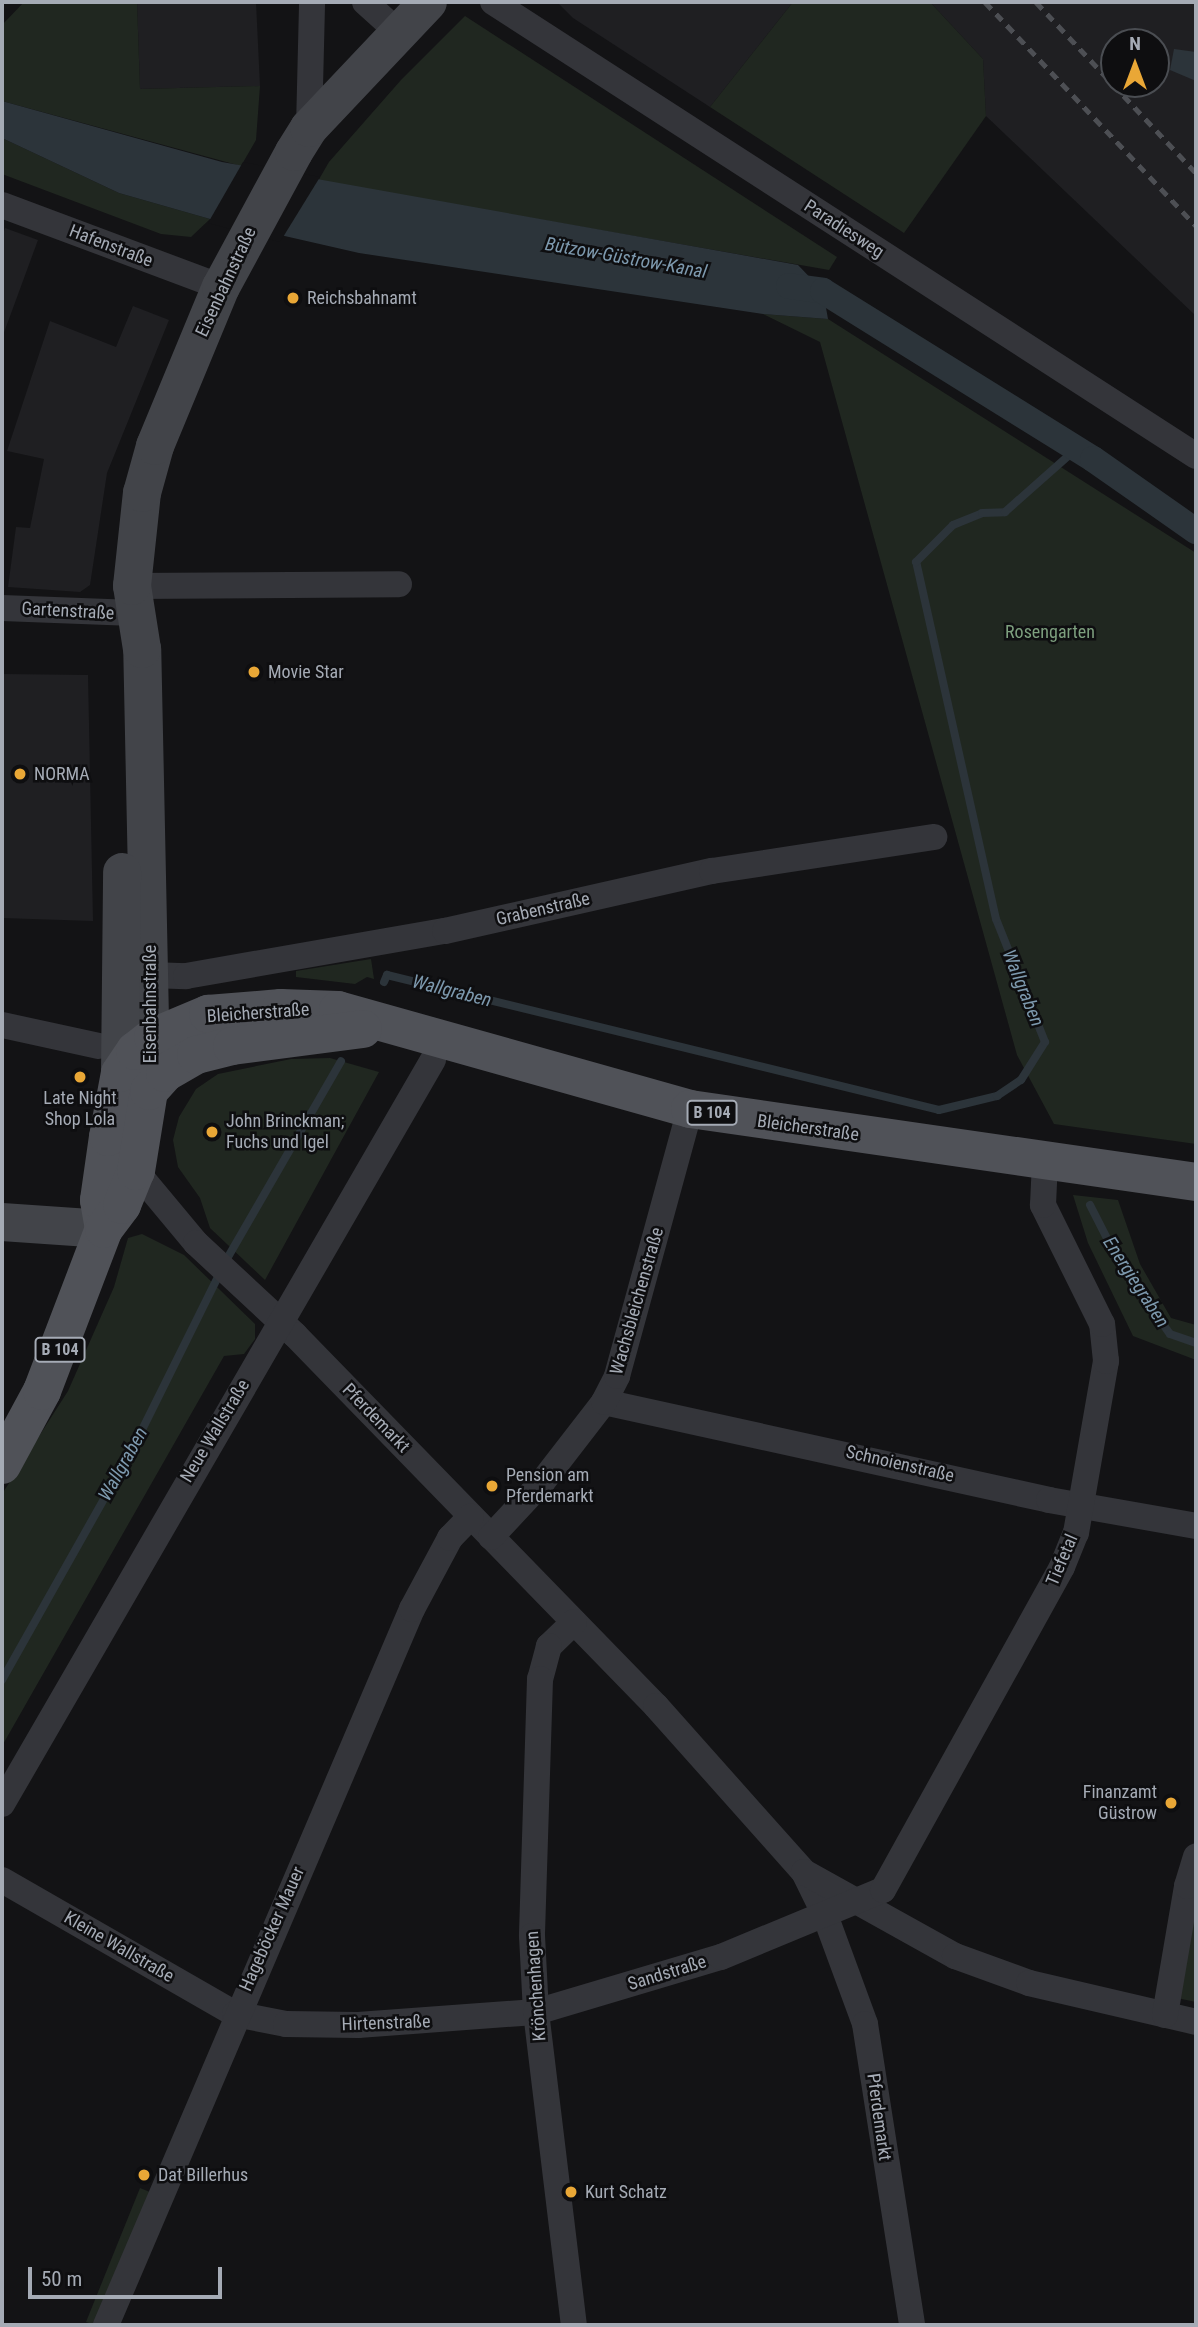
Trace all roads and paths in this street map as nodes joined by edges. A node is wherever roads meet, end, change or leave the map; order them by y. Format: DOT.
graph roads {
  1 [pos="312,2"];
  2 [pos="365,2"];
  3 [pos="428,2"];
  4 [pos="494,2"];
  5 [pos="397,32"];
  6 [pos="302,140"];
  7 [pos="2,205"];
  8 [pos="221,288"];
  9 [pos="1196,456"];
  10 [pos="399,584"];
  11 [pos="133,600"];
  12 [pos="2,608"];
  13 [pos="934,837"];
  14 [pos="151,980"];
  15 [pos="208,1014"];
  16 [pos="6,1026"];
  17 [pos="388,1026"];
  18 [pos="137,1059"];
  19 [pos="433,1060"];
  20 [pos="690,1109"];
  21 [pos="1045,1161"];
  22 [pos="135,1171"];
  23 [pos="1196,1182"];
  24 [pos="2,1222"];
  25 [pos="104,1229"];
  26 [pos="280,1321"];
  27 [pos="604,1402"];
  28 [pos="2,1465"];
  29 [pos="1080,1505"];
  30 [pos="471,1516"];
  31 [pos="1196,1526"];
  32 [pos="496,1532"];
  33 [pos="574,1622"];
  34 [pos="2,1804"];
  35 [pos="1196,1856"];
  36 [pos="804,1872"];
  37 [pos="2,1880"];
  38 [pos="856,1902"];
  39 [pos="825,1915"];
  40 [pos="536,2012"];
  41 [pos="235,2014"];
  42 [pos="1165,2015"];
  43 [pos="1196,2022"];
  44 [pos="106,2325"];
  45 [pos="575,2325"];
  46 [pos="912,2325"];
  1 -- 6 [label="street"];
  2 -- 5 [label="street"];
  3 -- 5 [label="street, Eisenbahnstraße"];
  4 -- 9 [label="street, Paradiesweg"];
  5 -- 6 [label="street, Eisenbahnstraße"];
  6 -- 8 [label="street, Eisenbahnstraße"];
  7 -- 8 [label="street, Hafenstraße"];
  8 -- 11 [label="street, Eisenbahnstraße"];
  10 -- 11 [label="street, Gartenstraße"];
  11 -- 12 [label="street, Gartenstraße"];
  11 -- 14 [label="street, Eisenbahnstraße"];
  11 -- 18 [label="street, Eisenbahnstraße"];
  13 -- 14 [label="street, Grabenstraße"];
  14 -- 15 [label="street"];
  14 -- 18 [label="street, Eisenbahnstraße"];
  15 -- 17 [label="main road, Bleicherstraße / B 104"];
  15 -- 18 [label="main road, Bleicherstraße / B 104"];
  16 -- 18 [label="street"];
  17 -- 18 [label="main road, Bleicherstraße"];
  17 -- 20 [label="main road, Bleicherstraße / B 104"];
  18 -- 22 [label="main road, Eisenbahnstraße / B 104"];
  18 -- 25 [label="main road, Eisenbahnstraße / B 104"];
  19 -- 26 [label="street, Neue Wallstraße"];
  20 -- 21 [label="main road, Bleicherstraße / B 104"];
  20 -- 27 [label="street, Wachsbleichenstraße"];
  21 -- 23 [label="main road, Bleicherstraße / B 104"];
  21 -- 29 [label="street, Tiefetal"];
  22 -- 25 [label="main road, Eisenbahnstraße / B 104"];
  22 -- 26 [label="street"];
  24 -- 25 [label="street"];
  25 -- 28 [label="main road, B 104"];
  26 -- 30 [label="street, Pferdemarkt"];
  26 -- 34 [label="street, Neue Wallstraße"];
  27 -- 29 [label="street, Schnoienstraße"];
  27 -- 32 [label="street, Wachsbleichenstraße"];
  29 -- 31 [label="street, Schnoienstraße"];
  29 -- 38 [label="street, Tiefetal"];
  30 -- 32 [label="street, Pferdemarkt"];
  30 -- 41 [label="street, Hageböcker Mauer"];
  32 -- 33 [label="street, Pferdemarkt"];
  33 -- 36 [label="street, Pferdemarkt"];
  33 -- 40 [label="street, Krönchenhagen"];
  35 -- 42 [label="street"];
  36 -- 38 [label="street, Pferdemarkt"];
  36 -- 39 [label="street, Pferdemarkt"];
  37 -- 41 [label="street, Kleine Wallstraße"];
  38 -- 39 [label="street"];
  38 -- 42 [label="street, Pferdemarkt"];
  39 -- 40 [label="street, Sandstraße"];
  39 -- 46 [label="street, Pferdemarkt"];
  40 -- 41 [label="street, Hirtenstraße"];
  40 -- 45 [label="street, Krönchenhagen"];
  41 -- 44 [label="street, Hageböcker Mauer"];
  42 -- 43 [label="street, Pferdemarkt"];
}
